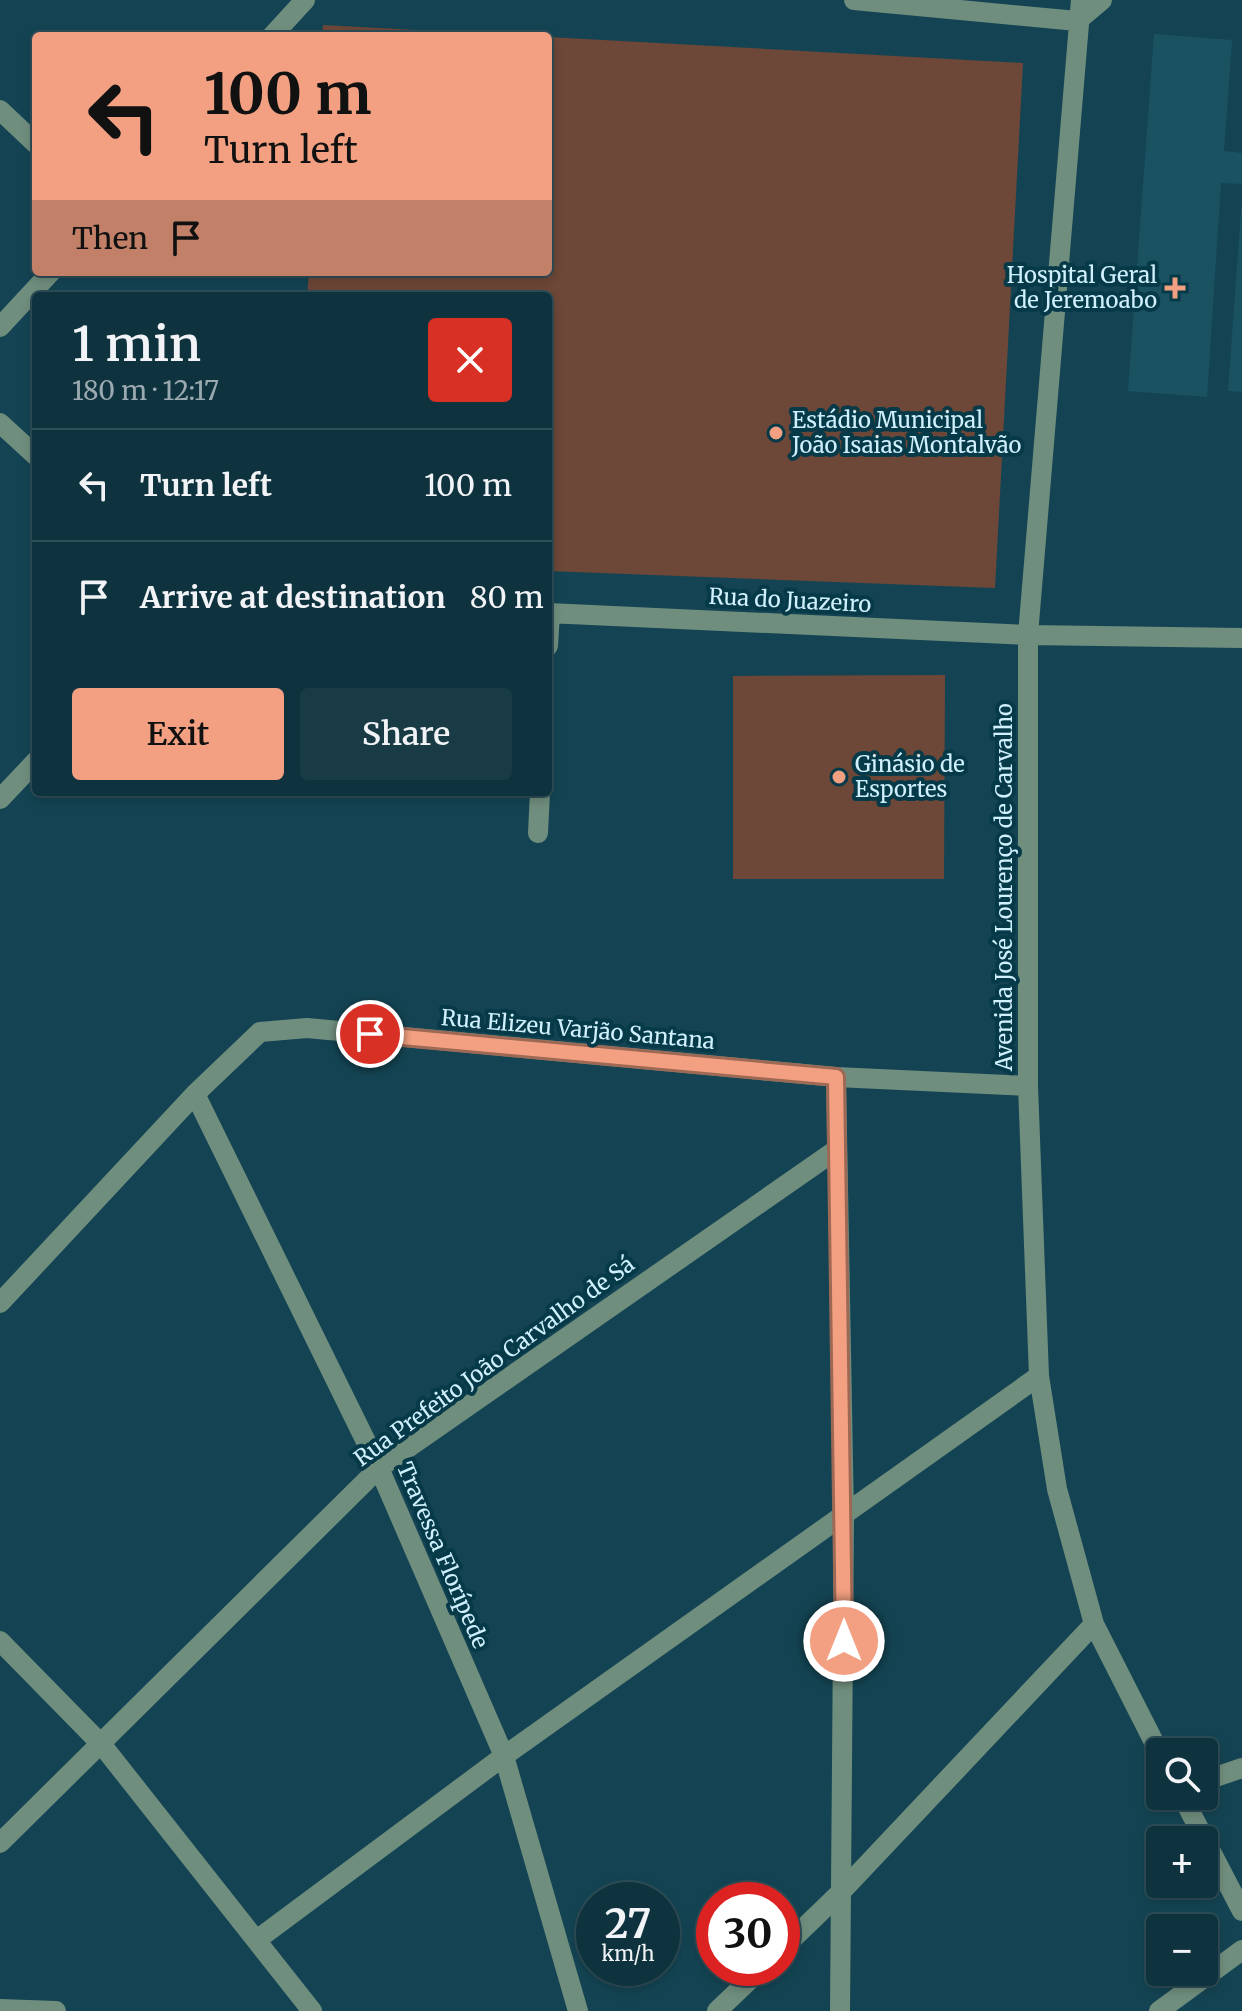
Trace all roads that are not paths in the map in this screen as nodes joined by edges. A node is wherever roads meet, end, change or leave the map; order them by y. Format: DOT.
graph roads {
  1 [pos="305,0"];
  2 [pos="854,0"];
  3 [pos="1081,0"];
  4 [pos="1102,0"];
  5 [pos="1077,21"];
  6 [pos="276,32"];
  7 [pos="0,110"];
  8 [pos="32,140"];
  9 [pos="47,276"];
  10 [pos="32,292"];
  11 [pos="32,292"];
  12 [pos="0,327"];
  13 [pos="0,423"];
  14 [pos="32,452"];
  15 [pos="552,613"];
  16 [pos="1028,635"];
  17 [pos="1242,638"];
  18 [pos="32,765"];
  19 [pos="540,796"];
  20 [pos="0,799"];
  21 [pos="538,833"];
  22 [pos="836,1077"];
  23 [pos="1028,1086"];
  24 [pos="195,1094"];
  25 [pos="836,1150"];
  26 [pos="0,1303"];
  27 [pos="1039,1376"];
  28 [pos="379,1468"];
  29 [pos="844,1516"];
  30 [pos="1094,1624"];
  31 [pos="0,1641"];
  32 [pos="1152,1738"];
  33 [pos="102,1745"];
  34 [pos="504,1756"];
  35 [pos="1242,1768"];
  36 [pos="1218,1776"];
  37 [pos="1189,1810"];
  38 [pos="0,1843"];
  39 [pos="842,1891"];
  40 [pos="1242,1911"];
  41 [pos="800,1932"];
  42 [pos="258,1939"];
  43 [pos="1242,1950"];
  44 [pos="743,1986"];
  45 [pos="0,2009"];
  46 [pos="56,2011"];
  47 [pos="312,2011"];
  48 [pos="578,2011"];
  49 [pos="717,2011"];
  50 [pos="840,2011"];
  51 [pos="1159,2011"];
  1 -- 6 [label="street"];
  2 -- 5 [label="street"];
  3 -- 5 [label="street, Avenida José Lourenço de Carvalho"];
  4 -- 5 [label="street"];
  5 -- 16 [label="street, Avenida José Lourenço de Carvalho"];
  7 -- 8 [label="street"];
  9 -- 10 [label="street"];
  11 -- 12 [label="street"];
  13 -- 14 [label="street"];
  15 -- 16 [label="street, Rua do Juazeiro"];
  16 -- 17 [label="street, Rua do Juazeiro"];
  16 -- 23 [label="street, Avenida José Lourenço de Carvalho"];
  18 -- 20 [label="street"];
  19 -- 21 [label="street"];
  22 -- 23 [label="street, Rua Elizeu Varjão Santana"];
  22 -- 24 [label="street, Rua Elizeu Varjão Santana"];
  22 -- 25 [label="street"];
  23 -- 27 [label="street, Avenida José Lourenço de Carvalho"];
  24 -- 26 [label="street, Rua Elizeu Varjão Santana"];
  24 -- 28 [label="street, Travessa Florípede"];
  25 -- 28 [label="street, Rua Prefeito João Carvalho de Sá"];
  25 -- 29 [label="street"];
  27 -- 29 [label="street"];
  27 -- 30 [label="street, Avenida José Lourenço de Carvalho"];
  28 -- 33 [label="street, Rua Prefeito João Carvalho de Sá"];
  28 -- 34 [label="street, Travessa Florípede"];
  29 -- 34 [label="street"];
  29 -- 39 [label="street"];
  30 -- 32 [label="street, Avenida José Lourenço de Carvalho"];
  30 -- 39 [label="street"];
  31 -- 33 [label="street"];
  33 -- 38 [label="street, Rua Prefeito João Carvalho de Sá"];
  33 -- 42 [label="street"];
  34 -- 42 [label="street"];
  34 -- 48 [label="street, Travessa Florípede"];
  35 -- 36 [label="street"];
  37 -- 40 [label="street"];
  39 -- 41 [label="street"];
  39 -- 50 [label="street"];
  42 -- 47 [label="street"];
  43 -- 51 [label="street"];
  44 -- 49 [label="street"];
  45 -- 46 [label="street"];
}
